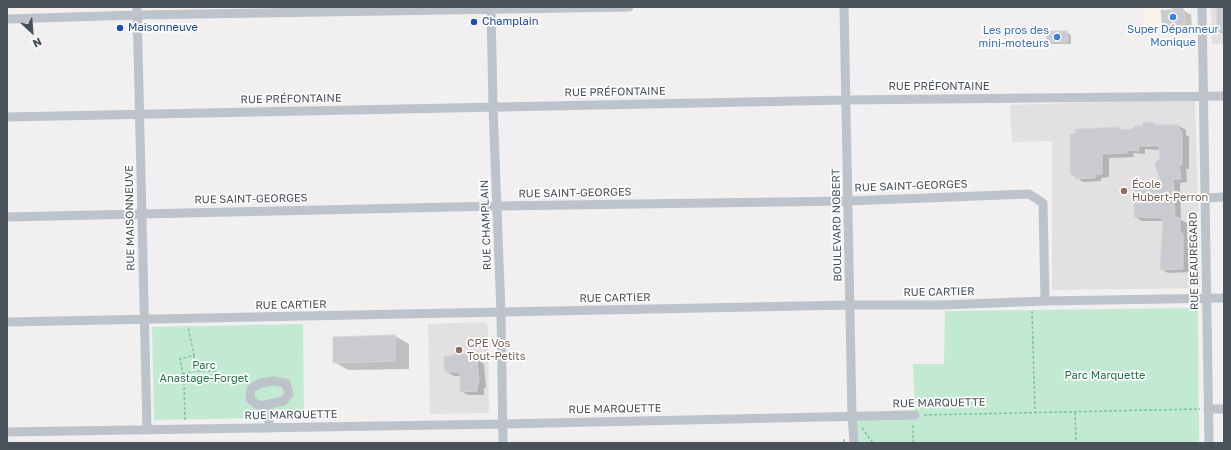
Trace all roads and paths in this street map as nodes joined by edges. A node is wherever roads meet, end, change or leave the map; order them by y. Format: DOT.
graph roads {
  1 [pos="629,7"];
  2 [pos="844,7"];
  3 [pos="1202,7"];
  4 [pos="491,8"];
  5 [pos="137,11"];
  6 [pos="7,19"];
  7 [pos="1204,96"];
  8 [pos="1224,96"];
  9 [pos="846,100"];
  10 [pos="493,107"];
  11 [pos="140,114"];
  12 [pos="7,117"];
  13 [pos="1224,197"];
  14 [pos="1205,198"];
  15 [pos="848,201"];
  16 [pos="497,206"];
  17 [pos="142,213"];
  18 [pos="7,217"];
  19 [pos="1224,298"];
  20 [pos="1207,299"];
  21 [pos="1045,301"];
  22 [pos="1032,302"];
  23 [pos="850,305"];
  24 [pos="501,312"];
  25 [pos="186,319"];
  26 [pos="145,320"];
  27 [pos="7,322"];
  28 [pos="194,355"];
  29 [pos="194,371"];
  30 [pos="183,374"];
  31 [pos="251,389"];
  32 [pos="269,404"];
  33 [pos="1208,409"];
  34 [pos="1224,409"];
  35 [pos="1075,412"];
  36 [pos="1035,413"];
  37 [pos="915,415"];
  38 [pos="852,416"];
  39 [pos="503,424"];
  40 [pos="270,428"];
  41 [pos="147,429"];
  42 [pos="185,429"];
  43 [pos="7,432"];
  44 [pos="503,443"];
  45 [pos="854,443"];
  46 [pos="913,443"];
  47 [pos="1076,443"];
  48 [pos="1209,443"];
  1 -- 4 [label="street"];
  2 -- 9 [label="street, BOULEVARD NOBERT"];
  3 -- 7 [label="street, RUE BEAUREGARD"];
  4 -- 5 [label="street"];
  4 -- 10 [label="street, RUE CHAMPLAIN"];
  5 -- 6 [label="street"];
  5 -- 11 [label="street, RUE MAISONNEUVE"];
  7 -- 8 [label="street, RUE PRÉFONTAINE"];
  7 -- 9 [label="street, RUE PRÉFONTAINE"];
  7 -- 14 [label="street, RUE BEAUREGARD"];
  9 -- 10 [label="street, RUE PRÉFONTAINE"];
  9 -- 15 [label="street, BOULEVARD NOBERT"];
  10 -- 11 [label="street, RUE PRÉFONTAINE"];
  10 -- 16 [label="street, RUE CHAMPLAIN"];
  11 -- 12 [label="street, RUE PRÉFONTAINE"];
  11 -- 17 [label="street, RUE MAISONNEUVE"];
  13 -- 14 [label="street"];
  14 -- 20 [label="street, RUE BEAUREGARD"];
  15 -- 16 [label="street, RUE SAINT-GEORGES"];
  15 -- 21 [label="street, RUE SAINT-GEORGES"];
  15 -- 23 [label="street, BOULEVARD NOBERT"];
  16 -- 17 [label="street, RUE SAINT-GEORGES"];
  16 -- 24 [label="street, RUE CHAMPLAIN"];
  17 -- 18 [label="street, RUE SAINT-GEORGES"];
  17 -- 26 [label="street, RUE MAISONNEUVE"];
  19 -- 20 [label="street, RUE CARTIER"];
  20 -- 21 [label="street, RUE CARTIER"];
  20 -- 33 [label="street, RUE BEAUREGARD"];
  21 -- 22 [label="street, RUE CARTIER"];
  22 -- 23 [label="street, RUE CARTIER"];
  22 -- 36 [label="path"];
  23 -- 24 [label="street, RUE CARTIER"];
  23 -- 38 [label="street, BOULEVARD NOBERT"];
  24 -- 25 [label="street, RUE CARTIER"];
  24 -- 39 [label="street, RUE CHAMPLAIN"];
  25 -- 26 [label="street, RUE CARTIER"];
  25 -- 28 [label="path"];
  26 -- 27 [label="street, RUE CARTIER"];
  26 -- 41 [label="street, RUE MAISONNEUVE"];
  28 -- 29 [label="path"];
  28 -- 30 [label="path"];
  29 -- 30 [label="path"];
  29 -- 31 [label="path"];
  30 -- 42 [label="path"];
  31 -- 32 [label="street"];
  31 -- 32 [label="street"];
  32 -- 40 [label="street"];
  33 -- 34 [label="street"];
  33 -- 35 [label="path, RUE MARQUETTE"];
  33 -- 48 [label="street, RUE BEAUREGARD"];
  35 -- 36 [label="path, RUE MARQUETTE"];
  35 -- 47 [label="path"];
  36 -- 37 [label="path, RUE MARQUETTE"];
  37 -- 38 [label="street, RUE MARQUETTE"];
  37 -- 46 [label="path"];
  38 -- 39 [label="street, RUE MARQUETTE"];
  38 -- 45 [label="street, BOULEVARD NOBERT"];
  39 -- 40 [label="street, RUE MARQUETTE"];
  39 -- 44 [label="street, RUE CHAMPLAIN"];
  40 -- 42 [label="street, RUE MARQUETTE"];
  41 -- 42 [label="street, RUE MARQUETTE"];
  41 -- 43 [label="street, RUE MARQUETTE"];
}
